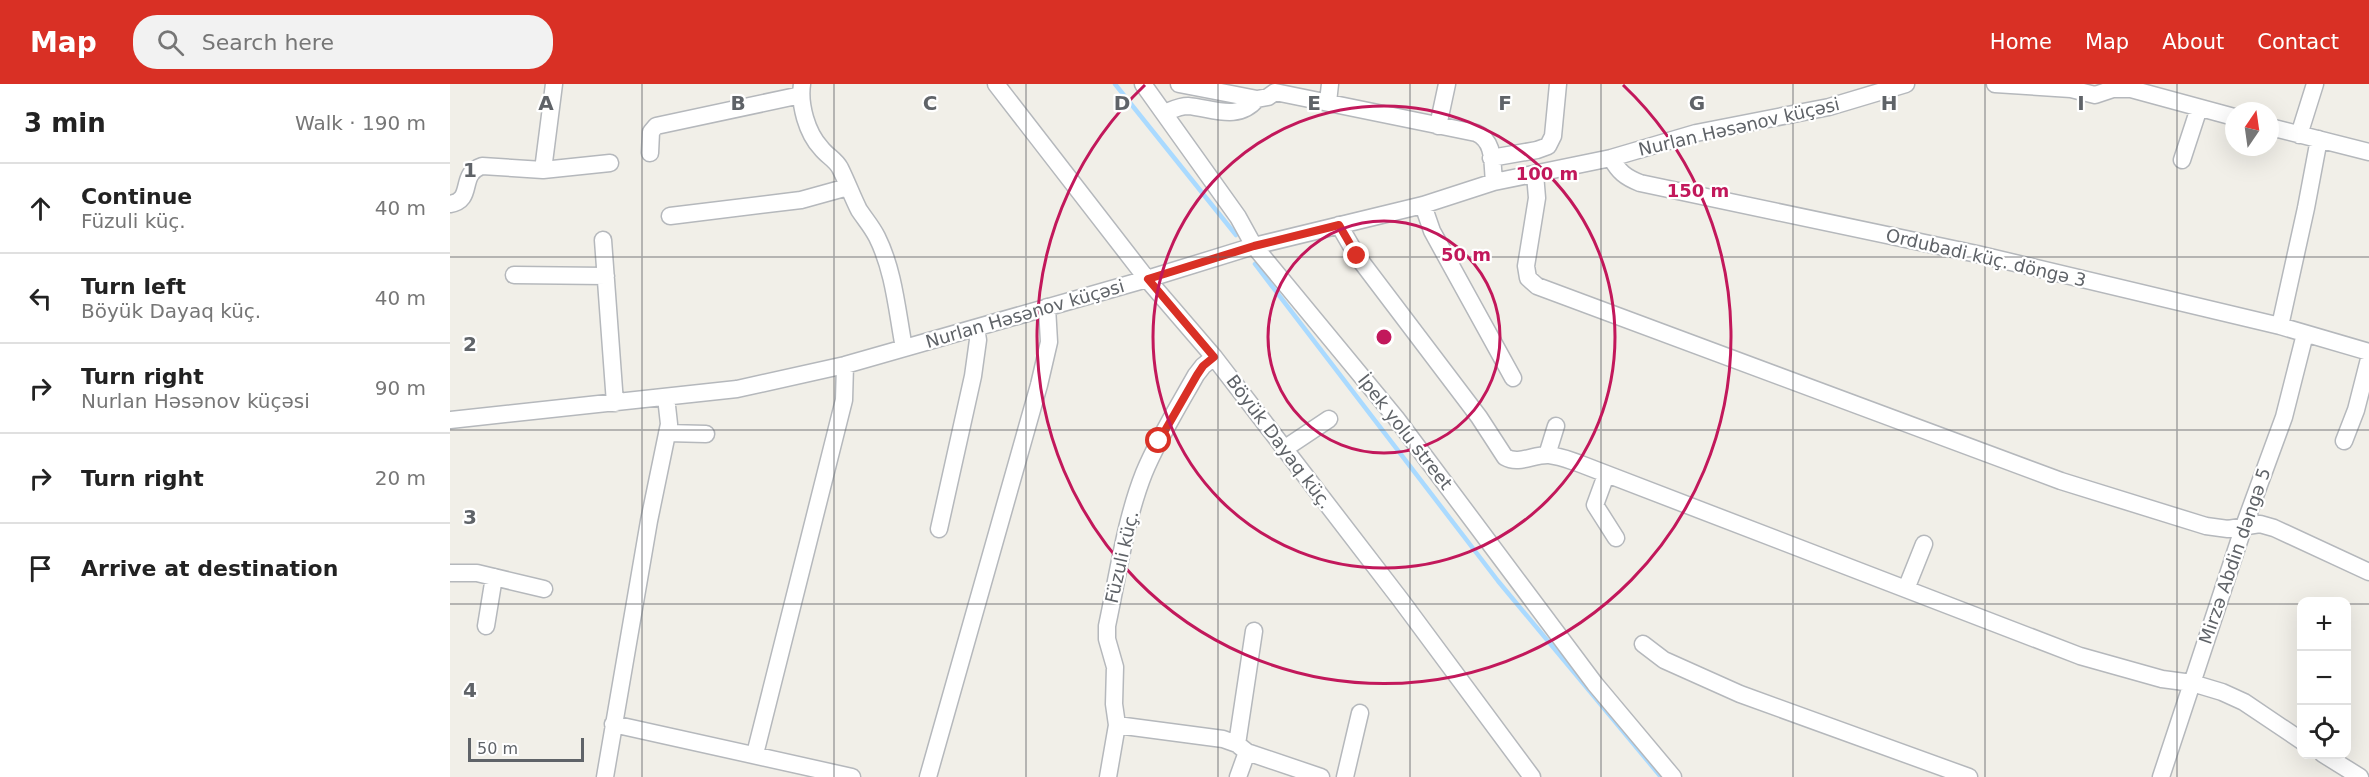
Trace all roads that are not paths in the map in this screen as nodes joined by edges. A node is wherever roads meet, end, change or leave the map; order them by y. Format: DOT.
graph roads {
  1 [pos="554,84"];
  2 [pos="996,84"];
  3 [pos="1143,84"];
  4 [pos="1179,84"];
  5 [pos="1330,84"];
  6 [pos="1447,84"];
  7 [pos="1558,84"];
  8 [pos="1906,84"];
  9 [pos="1995,84"];
  10 [pos="2315,84"];
  11 [pos="1888,86"];
  12 [pos="2122,86"];
  13 [pos="1277,88"];
  14 [pos="801,89"];
  15 [pos="1257,99"];
  16 [pos="1328,102"];
  17 [pos="2199,108"];
  18 [pos="1164,113"];
  19 [pos="2225,115"];
  20 [pos="1438,126"];
  21 [pos="2279,129"];
  22 [pos="2299,135"];
  23 [pos="2319,139"];
  24 [pos="2369,152"];
  25 [pos="650,153"];
  26 [pos="1491,158"];
  27 [pos="1611,158"];
  28 [pos="2182,160"];
  29 [pos="610,163"];
  30 [pos="543,170"];
  31 [pos="1535,174"];
  32 [pos="1494,182"];
  33 [pos="848,188"];
  34 [pos="450,204"];
  35 [pos="1423,205"];
  36 [pos="670,216"];
  37 [pos="1339,225"];
  38 [pos="603,240"];
  39 [pos="1254,246"];
  40 [pos="514,275"];
  41 [pos="606,276"];
  42 [pos="1148,279"];
  43 [pos="1047,307"];
  44 [pos="2280,326"];
  45 [pos="976,328"];
  46 [pos="2305,334"];
  47 [pos="904,348"];
  48 [pos="2369,351"];
  49 [pos="1214,357"];
  50 [pos="2369,359"];
  51 [pos="845,365"];
  52 [pos="1513,378"];
  53 [pos="666,397"];
  54 [pos="615,403"];
  55 [pos="1329,419"];
  56 [pos="450,420"];
  57 [pos="1556,426"];
  58 [pos="667,433"];
  59 [pos="706,434"];
  60 [pos="2344,441"];
  61 [pos="1284,449"];
  62 [pos="1547,454"];
  63 [pos="1606,475"];
  64 [pos="2244,526"];
  65 [pos="939,529"];
  66 [pos="1616,538"];
  67 [pos="1924,544"];
  68 [pos="2369,572"];
  69 [pos="450,573"];
  70 [pos="494,577"];
  71 [pos="544,589"];
  72 [pos="1906,589"];
  73 [pos="486,626"];
  74 [pos="1254,631"];
  75 [pos="1643,644"];
  76 [pos="2192,683"];
  77 [pos="1360,713"];
  78 [pos="613,724"];
  79 [pos="1118,725"];
  80 [pos="2297,738"];
  81 [pos="1242,748"];
  82 [pos="755,754"];
  83 [pos="2331,759"];
  84 [pos="605,777"];
  85 [pos="852,777"];
  86 [pos="928,777"];
  87 [pos="1108,777"];
  88 [pos="1238,777"];
  89 [pos="1321,777"];
  90 [pos="1345,777"];
  91 [pos="1532,777"];
  92 [pos="1672,777"];
  93 [pos="1969,777"];
  94 [pos="2162,777"];
  95 [pos="2360,777"];
  1 -- 30 [label="street"];
  2 -- 42 [label="street, Böyük Dayaq küç."];
  3 -- 18 [label="street, İpek yolu street"];
  4 -- 15 [label="street"];
  5 -- 16 [label="street"];
  6 -- 20 [label="street"];
  7 -- 26 [label="street"];
  8 -- 11 [label="street, Nurlan Həsənov küçəsi"];
  9 -- 12 [label="street"];
  10 -- 22 [label="street"];
  11 -- 27 [label="street, Nurlan Həsənov küçəsi"];
  12 -- 17 [label="street"];
  13 -- 15 [label="street"];
  13 -- 16 [label="street"];
  14 -- 25 [label="street"];
  14 -- 33 [label="street"];
  15 -- 18 [label="street"];
  16 -- 20 [label="street"];
  17 -- 19 [label="street"];
  17 -- 28 [label="street"];
  18 -- 39 [label="street, İpek yolu street"];
  20 -- 26 [label="street"];
  21 -- 22 [label="street"];
  22 -- 23 [label="street"];
  23 -- 24 [label="street"];
  23 -- 44 [label="street"];
  26 -- 32 [label="street"];
  27 -- 31 [label="street, Nurlan Həsənov küçəsi"];
  27 -- 44 [label="street, Ordubadi küç. döngə 3"];
  29 -- 30 [label="street"];
  30 -- 34 [label="street"];
  31 -- 32 [label="street, Nurlan Həsənov küçəsi"];
  31 -- 64 [label="street"];
  32 -- 35 [label="street, Nurlan Həsənov küçəsi"];
  33 -- 36 [label="street"];
  33 -- 47 [label="street"];
  35 -- 37 [label="street, Nurlan Həsənov küçəsi"];
  35 -- 52 [label="street"];
  37 -- 39 [label="street, Nurlan Həsənov küçəsi"];
  37 -- 62 [label="street"];
  38 -- 41 [label="street"];
  39 -- 42 [label="street, Nurlan Həsənov küçəsi"];
  39 -- 92 [label="street, İpek yolu street"];
  40 -- 41 [label="street"];
  41 -- 54 [label="street"];
  42 -- 43 [label="street, Nurlan Həsənov küçəsi"];
  42 -- 49 [label="street, Böyük Dayaq küç."];
  43 -- 45 [label="street, Nurlan Həsənov küçəsi"];
  43 -- 86 [label="street"];
  44 -- 46 [label="street, Ordubadi küç. döngə 3"];
  45 -- 47 [label="street, Nurlan Həsənov küçəsi"];
  45 -- 65 [label="street"];
  46 -- 48 [label="street, Ordubadi küç. döngə 3"];
  46 -- 64 [label="street, Mirzə Abdin dəngə 5"];
  47 -- 51 [label="street, Nurlan Həsənov küçəsi"];
  49 -- 61 [label="street, Böyük Dayaq küç."];
  49 -- 79 [label="street, Füzuli küç."];
  50 -- 60 [label="street"];
  51 -- 53 [label="street, Nurlan Həsənov küçəsi"];
  51 -- 82 [label="street"];
  53 -- 54 [label="street, Nurlan Həsənov küçəsi"];
  53 -- 58 [label="street"];
  54 -- 56 [label="street, Nurlan Həsənov küçəsi"];
  55 -- 61 [label="street"];
  57 -- 62 [label="street"];
  58 -- 59 [label="street"];
  58 -- 78 [label="street"];
  61 -- 91 [label="street, Böyük Dayaq küç."];
  62 -- 63 [label="street"];
  63 -- 66 [label="street"];
  63 -- 72 [label="street"];
  64 -- 68 [label="street"];
  64 -- 76 [label="street, Mirzə Abdin dəngə 5"];
  67 -- 72 [label="street"];
  69 -- 70 [label="street"];
  70 -- 71 [label="street"];
  70 -- 73 [label="street"];
  72 -- 76 [label="street"];
  74 -- 81 [label="street"];
  75 -- 93 [label="street"];
  76 -- 80 [label="street"];
  76 -- 94 [label="street, Mirzə Abdin dəngə 5"];
  77 -- 90 [label="street"];
  78 -- 82 [label="street"];
  78 -- 84 [label="street"];
  79 -- 81 [label="street"];
  79 -- 87 [label="street, Füzuli küç."];
  81 -- 88 [label="street"];
  81 -- 89 [label="street"];
  82 -- 85 [label="street"];
  83 -- 95 [label="street"];
}
